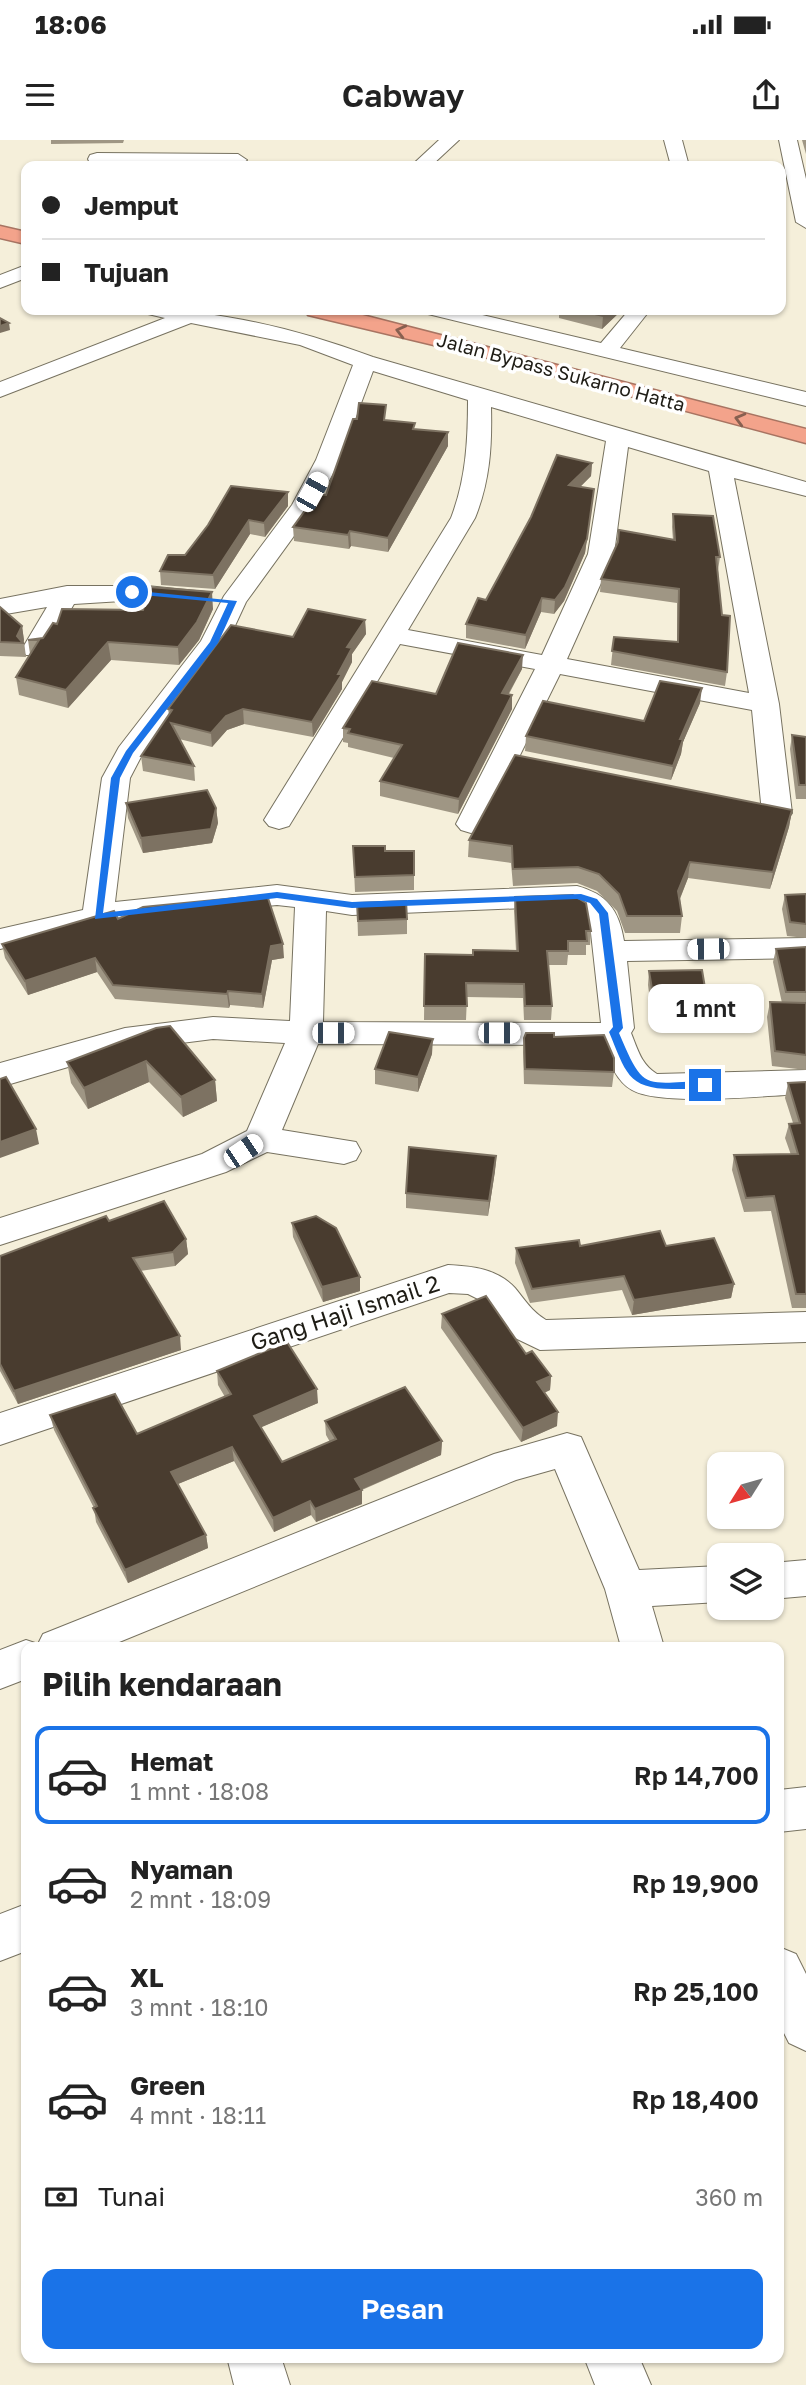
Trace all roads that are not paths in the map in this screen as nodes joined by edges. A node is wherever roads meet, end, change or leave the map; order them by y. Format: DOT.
graph roads {
  1 [pos="450,140"];
  2 [pos="673,140"];
  3 [pos="788,140"];
  4 [pos="253,147"];
  5 [pos="97,159"];
  6 [pos="166,161"];
  7 [pos="236,161"];
  8 [pos="426,161"];
  9 [pos="679,161"];
  10 [pos="790,200"];
  11 [pos="0,213"];
  12 [pos="21,219"];
  13 [pos="806,222"];
  14 [pos="0,232"];
  15 [pos="21,238"];
  16 [pos="21,273"];
  17 [pos="0,282"];
  18 [pos="185,315"];
  19 [pos="337,315"];
  20 [pos="415,315"];
  21 [pos="484,315"];
  22 [pos="636,315"];
  23 [pos="191,316"];
  24 [pos="606,351"];
  25 [pos="365,362"];
  26 [pos="0,390"];
  27 [pos="479,396"];
  28 [pos="806,399"];
  29 [pos="806,416"];
  30 [pos="806,436"];
  31 [pos="618,437"];
  32 [pos="720,467"];
  33 [pos="806,489"];
  34 [pos="67,594"];
  35 [pos="233,601"];
  36 [pos="0,607"];
  37 [pos="394,635"];
  38 [pos="35,649"];
  39 [pos="550,666"];
  40 [pos="765,704"];
  41 [pos="806,819"];
  42 [pos="279,820"];
  43 [pos="471,824"];
  44 [pos="311,899"];
  45 [pos="98,917"];
  46 [pos="0,939"];
  47 [pos="806,948"];
  48 [pos="610,951"];
  49 [pos="295,1032"];
  50 [pos="614,1032"];
  51 [pos="0,1075"];
  52 [pos="806,1082"];
  53 [pos="261,1139"];
  54 [pos="344,1151"];
  55 [pos="0,1232"];
  56 [pos="806,1327"];
  57 [pos="0,1429"];
  58 [pos="806,1578"];
  59 [pos="784,1580"];
  60 [pos="707,1585"];
  61 [pos="626,1589"];
  62 [pos="70,1642"];
  63 [pos="642,1642"];
  64 [pos="21,1661"];
  65 [pos="0,1670"];
  66 [pos="806,1808"];
  67 [pos="784,1810"];
  68 [pos="21,1929"];
  69 [pos="0,1938"];
  70 [pos="784,1981"];
  71 [pos="806,2026"];
  72 [pos="256,2363"];
  73 [pos="614,2363"];
  74 [pos="262,2385"];
  75 [pos="623,2385"];
  1 -- 8 [label="street"];
  2 -- 9 [label="street"];
  3 -- 10 [label="street"];
  4 -- 7 [label="street"];
  5 -- 6 [label="street"];
  10 -- 13 [label="street"];
  11 -- 12 [label="highway"];
  14 -- 15 [label="highway"];
  16 -- 17 [label="street"];
  18 -- 23 [label="street"];
  30 -- 19 [label="highway, Jalan Bypass Sukarno Hatta, one-way"];
  20 -- 29 [label="highway, Jalan Bypass Sukarno Hatta"];
  21 -- 24 [label="street"];
  22 -- 24 [label="street"];
  23 -- 25 [label="street"];
  23 -- 26 [label="street"];
  24 -- 28 [label="street"];
  25 -- 27 [label="street"];
  25 -- 35 [label="street"];
  27 -- 31 [label="street"];
  27 -- 37 [label="street"];
  31 -- 32 [label="street"];
  31 -- 39 [label="street"];
  32 -- 33 [label="street"];
  32 -- 40 [label="street"];
  34 -- 35 [label="street"];
  34 -- 36 [label="street"];
  34 -- 38 [label="street"];
  35 -- 45 [label="street"];
  37 -- 39 [label="street"];
  37 -- 42 [label="street"];
  39 -- 40 [label="street"];
  39 -- 43 [label="street"];
  40 -- 41 [label="street"];
  44 -- 45 [label="street"];
  44 -- 48 [label="street"];
  44 -- 49 [label="street"];
  45 -- 46 [label="street"];
  47 -- 48 [label="street"];
  48 -- 50 [label="street"];
  49 -- 50 [label="street"];
  49 -- 51 [label="street"];
  49 -- 53 [label="street"];
  50 -- 52 [label="street"];
  53 -- 54 [label="street"];
  53 -- 55 [label="street"];
  56 -- 57 [label="street, Gang Haji Ismail 2"];
  58 -- 59 [label="street"];
  60 -- 61 [label="street"];
  61 -- 62 [label="street"];
  61 -- 63 [label="street"];
  64 -- 65 [label="street"];
  66 -- 67 [label="street"];
  68 -- 69 [label="street"];
  70 -- 71 [label="street"];
  72 -- 74 [label="street"];
  73 -- 75 [label="street"];
}
